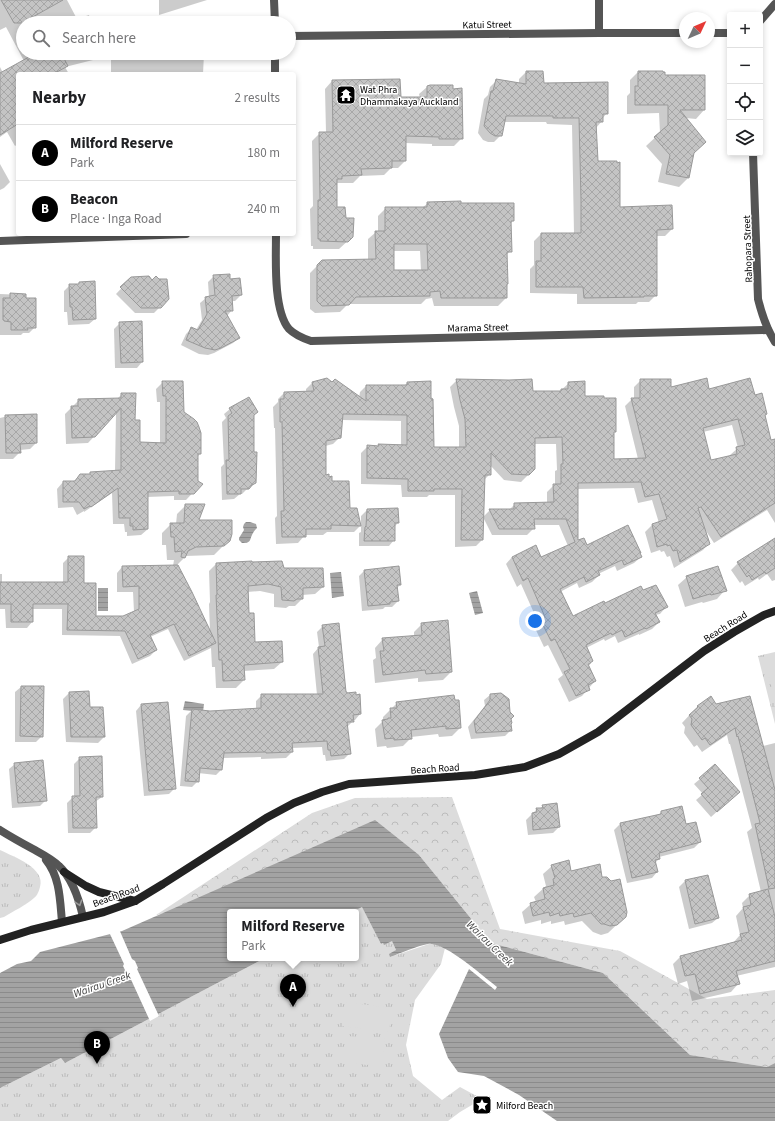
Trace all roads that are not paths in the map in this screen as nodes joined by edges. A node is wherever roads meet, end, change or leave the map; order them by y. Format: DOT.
graph roads {
  1 [pos="274,0"];
  2 [pos="599,0"];
  3 [pos="775,4"];
  4 [pos="275,16"];
  5 [pos="763,18"];
  6 [pos="600,33"];
  7 [pos="679,33"];
  8 [pos="715,33"];
  9 [pos="727,34"];
  10 [pos="296,36"];
  11 [pos="275,60"];
  12 [pos="275,72"];
  13 [pos="753,156"];
  14 [pos="124,236"];
  15 [pos="276,236"];
  16 [pos="0,240"];
  17 [pos="768,330"];
  18 [pos="775,342"];
  19 [pos="775,611"];
  20 [pos="0,830"];
  21 [pos="39,852"];
  22 [pos="64,872"];
  23 [pos="135,901"];
  24 [pos="83,917"];
  25 [pos="62,922"];
  26 [pos="0,940"];
  1 -- 4 [label="street"];
  2 -- 6 [label="street"];
  3 -- 5 [label="street"];
  6 -- 7 [label="street, Katui Street"];
  6 -- 10 [label="street, Katui Street"];
  8 -- 9 [label="street"];
  11 -- 12 [label="street"];
  13 -- 17 [label="street, Rahopara Street"];
  14 -- 16 [label="street"];
  15 -- 17 [label="street, Marama Street"];
  17 -- 18 [label="street, Rahopara Street"];
  19 -- 23 [label="main road, Beach Road"];
  20 -- 21 [label="street"];
  21 -- 22 [label="street"];
  21 -- 25 [label="street"];
  22 -- 23 [label="main road"];
  22 -- 24 [label="street, one-way"];
  23 -- 24 [label="main road, Beach Road"];
  24 -- 25 [label="main road, Beach Road"];
  25 -- 26 [label="main road, Beach Road"];
}
